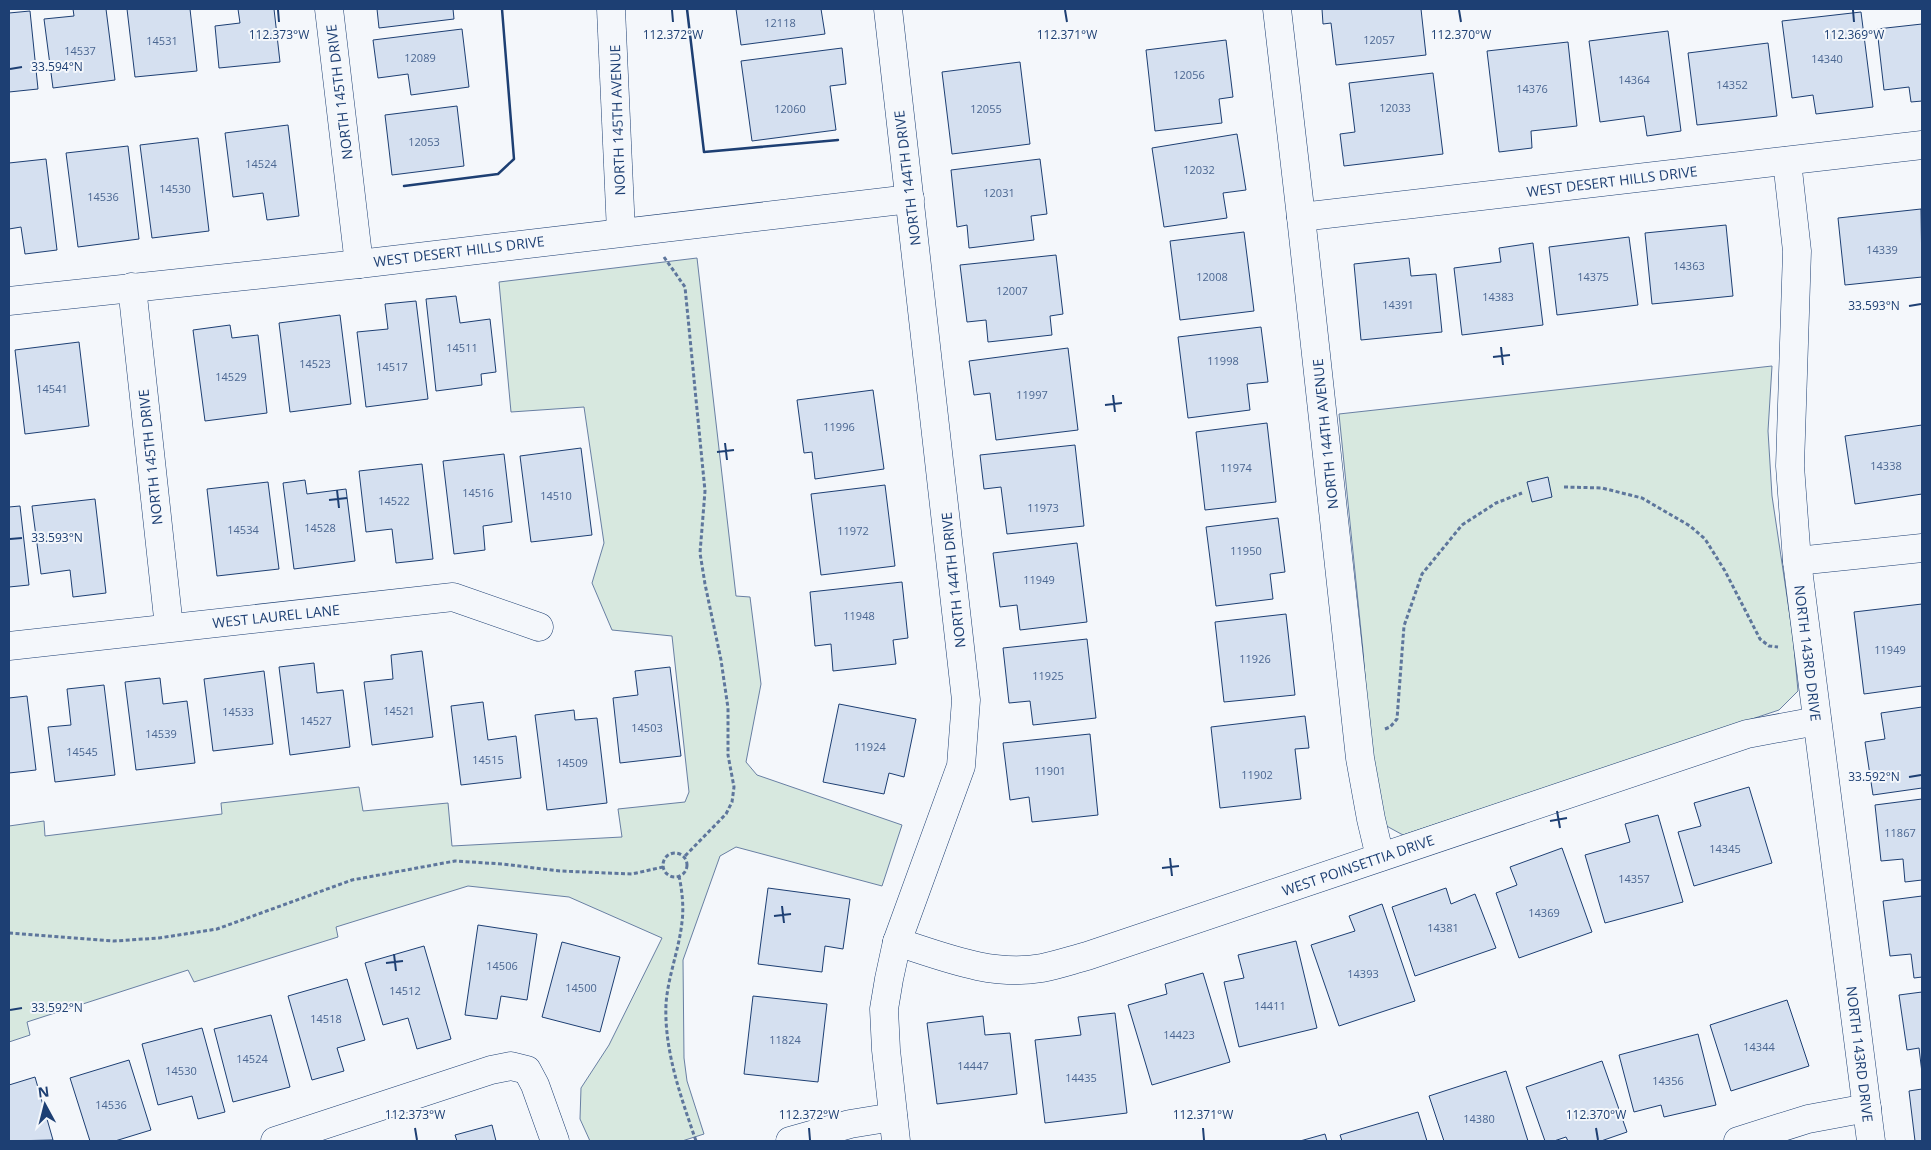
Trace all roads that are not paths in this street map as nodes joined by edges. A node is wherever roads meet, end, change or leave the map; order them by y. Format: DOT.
graph roads {
  1 [pos="329,9"];
  2 [pos="612,9"];
  3 [pos="888,9"];
  4 [pos="1277,9"];
  5 [pos="1922,145"];
  6 [pos="1787,161"];
  7 [pos="910,198"];
  8 [pos="1302,217"];
  9 [pos="621,232"];
  10 [pos="359,264"];
  11 [pos="132,287"];
  12 [pos="9,301"];
  13 [pos="1922,548"];
  14 [pos="1797,561"];
  15 [pos="169,627"];
  16 [pos="540,627"];
  17 [pos="9,646"];
  18 [pos="1816,720"];
  19 [pos="1380,857"];
  20 [pos="897,942"];
  21 [pos="1867,1108"];
  22 [pos="895,1129"];
  23 [pos="275,1141"];
  24 [pos="555,1141"];
  25 [pos="790,1141"];
  26 [pos="1738,1141"];
  27 [pos="1871,1141"];
  1 -- 10 [label="street, NORTH 145TH DRIVE"];
  2 -- 9 [label="street, NORTH 145TH AVENUE"];
  3 -- 7 [label="street, NORTH 144TH DRIVE"];
  4 -- 8 [label="street, NORTH 144TH AVENUE"];
  5 -- 6 [label="street, WEST DESERT HILLS DRIVE"];
  6 -- 8 [label="street, WEST DESERT HILLS DRIVE"];
  6 -- 14 [label="street, NORTH 143RD DRIVE"];
  7 -- 9 [label="street, WEST DESERT HILLS DRIVE"];
  7 -- 20 [label="street, NORTH 144TH DRIVE"];
  8 -- 19 [label="street, NORTH 144TH AVENUE"];
  9 -- 10 [label="street, WEST DESERT HILLS DRIVE"];
  10 -- 11 [label="street, WEST DESERT HILLS DRIVE"];
  11 -- 12 [label="street, WEST DESERT HILLS DRIVE"];
  11 -- 15 [label="street, NORTH 145TH DRIVE"];
  13 -- 14 [label="street"];
  14 -- 18 [label="street, NORTH 143RD DRIVE"];
  15 -- 16 [label="street, WEST LAUREL LANE"];
  15 -- 17 [label="street, WEST LAUREL LANE"];
  18 -- 19 [label="street, WEST POINSETTIA DRIVE"];
  18 -- 21 [label="street, NORTH 143RD DRIVE"];
  19 -- 20 [label="street, WEST POINSETTIA DRIVE"];
  20 -- 22 [label="street, NORTH 144TH DRIVE"];
  21 -- 26 [label="street"];
  21 -- 27 [label="street, NORTH 143RD DRIVE"];
  22 -- 25 [label="street"];
  23 -- 24 [label="street"];
}
